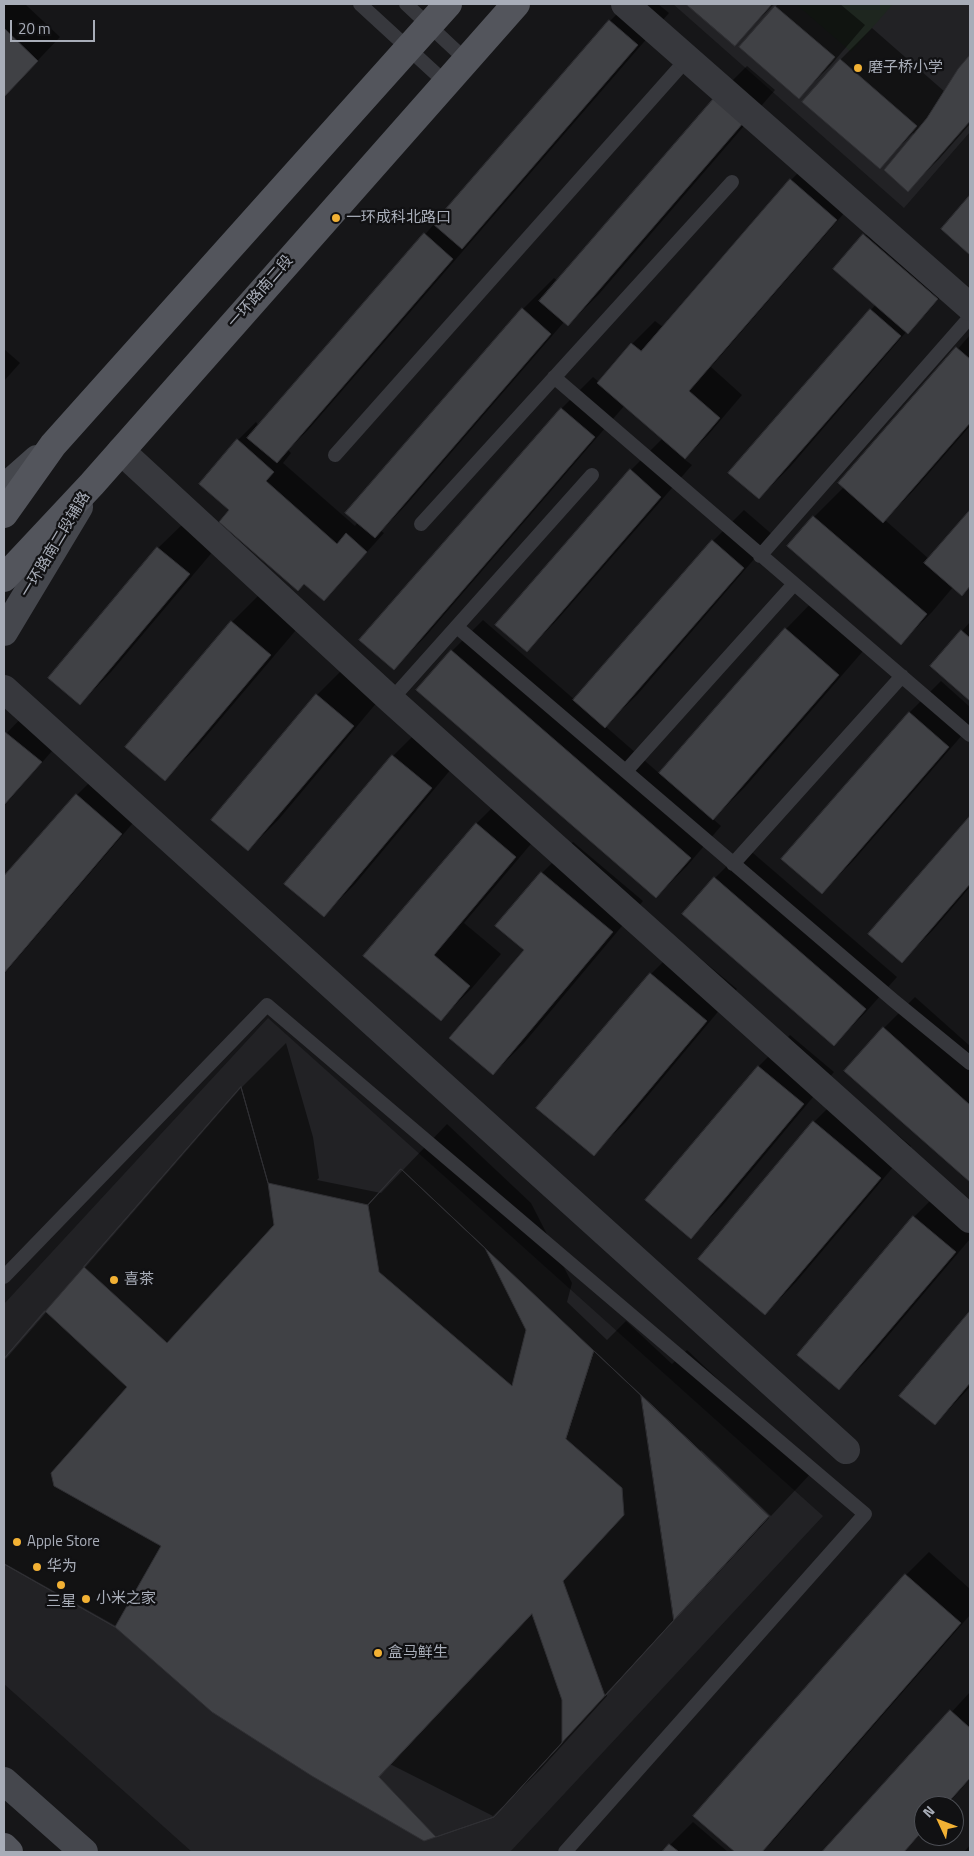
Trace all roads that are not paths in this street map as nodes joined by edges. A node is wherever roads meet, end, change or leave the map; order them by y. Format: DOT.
graph roads {
  1 [pos="360,4"];
  2 [pos="406,4"];
  3 [pos="448,4"];
  4 [pos="516,4"];
  5 [pos="624,4"];
  6 [pos="429,25"];
  7 [pos="408,48"];
  8 [pos="687,59"];
  9 [pos="466,60"];
  10 [pos="446,83"];
  11 [pos="732,182"];
  12 [pos="970,308"];
  13 [pos="970,318"];
  14 [pos="554,378"];
  15 [pos="54,445"];
  16 [pos="121,451"];
  17 [pos="335,455"];
  18 [pos="592,476"];
  19 [pos="92,484"];
  20 [pos="4,488"];
  21 [pos="4,514"];
  22 [pos="421,524"];
  23 [pos="760,556"];
  24 [pos="4,578"];
  25 [pos="794,584"];
  26 [pos="457,627"];
  27 [pos="4,632"];
  28 [pos="902,676"];
  29 [pos="4,689"];
  30 [pos="392,700"];
  31 [pos="970,735"];
  32 [pos="626,772"];
  33 [pos="733,864"];
  34 [pos="970,1063"];
  35 [pos="970,1220"];
  36 [pos="4,1277"];
  37 [pos="846,1450"];
  38 [pos="4,1781"];
  39 [pos="4,1847"];
  40 [pos="9,1852"];
  41 [pos="84,1852"];
  42 [pos="565,1852"];
  1 -- 7 [label="lane"];
  2 -- 6 [label="lane"];
  3 -- 6 [label="main road"];
  4 -- 9 [label="main road, 一环路南二段"];
  5 -- 8 [label="street"];
  6 -- 7 [label="main road"];
  6 -- 9 [label="lane"];
  7 -- 10 [label="lane"];
  7 -- 15 [label="main road"];
  8 -- 12 [label="street"];
  8 -- 17 [label="lane"];
  9 -- 10 [label="main road, 一环路南二段"];
  10 -- 16 [label="main road, 一环路南二段"];
  11 -- 14 [label="lane"];
  13 -- 23 [label="lane"];
  14 -- 22 [label="lane"];
  14 -- 23 [label="lane"];
  15 -- 20 [label="main road"];
  15 -- 21 [label="main road"];
  16 -- 19 [label="main road, 一环路南二段"];
  16 -- 30 [label="street"];
  18 -- 26 [label="lane"];
  19 -- 24 [label="main road, 一环路南二段"];
  19 -- 27 [label="main road, 一环路南二段辅路"];
  23 -- 25 [label="lane"];
  25 -- 28 [label="lane"];
  25 -- 32 [label="lane"];
  26 -- 30 [label="lane"];
  26 -- 32 [label="lane"];
  28 -- 31 [label="lane"];
  28 -- 33 [label="lane"];
  29 -- 37 [label="street"];
  30 -- 35 [label="street"];
  32 -- 33 [label="lane"];
  33 -- 34 [label="lane"];
  36 -- 42 [label="lane"];
  38 -- 41 [label="main road"];
  39 -- 40 [label="main road"];
}
